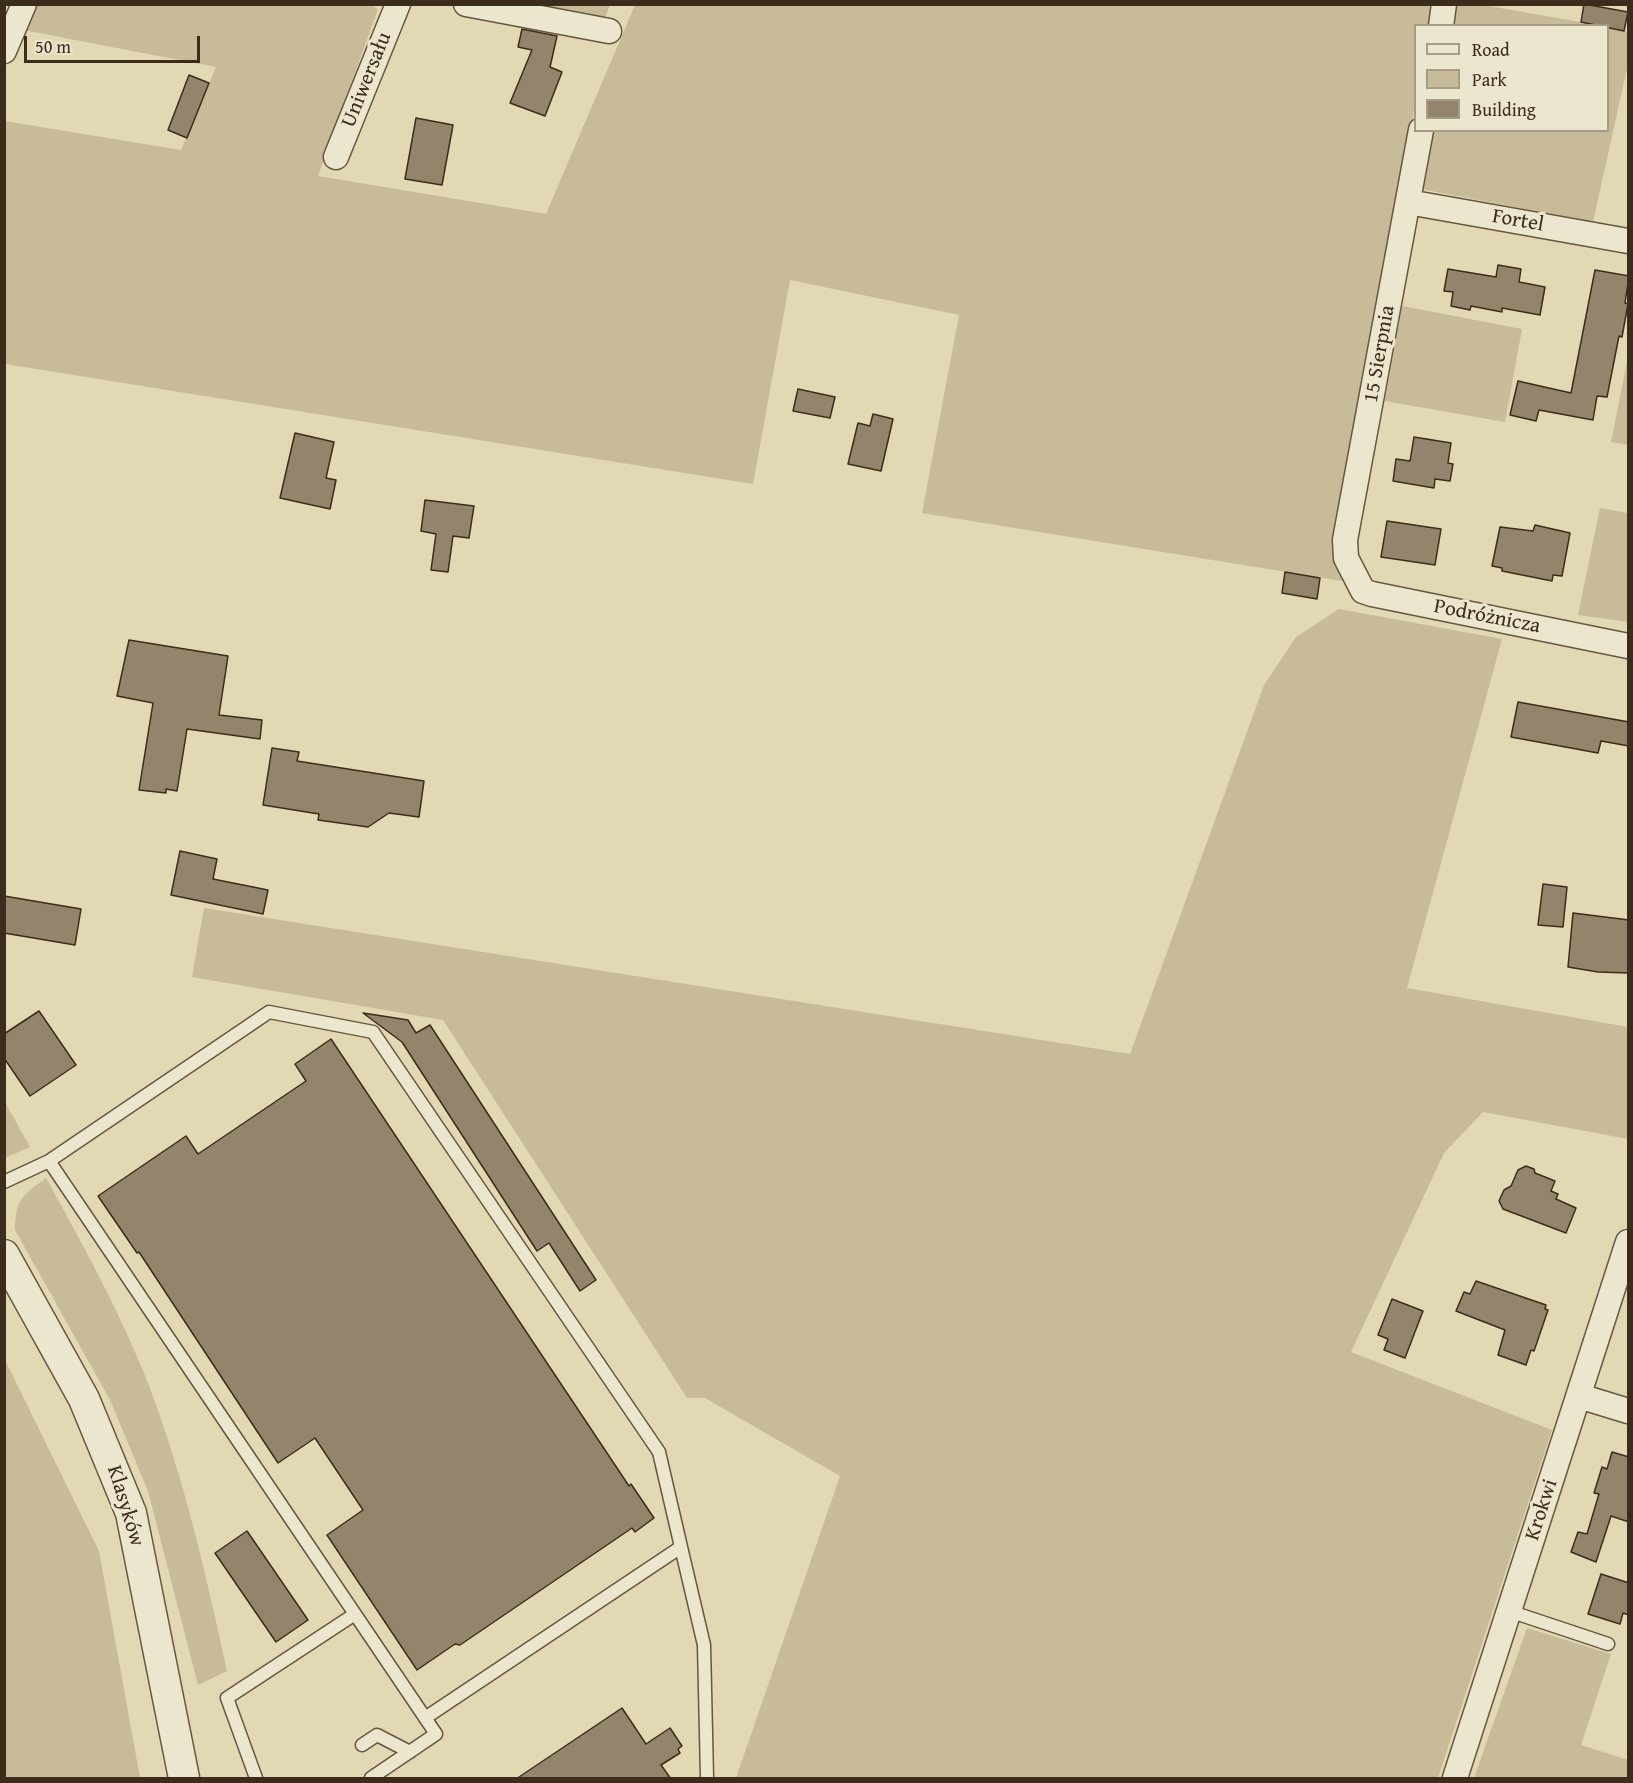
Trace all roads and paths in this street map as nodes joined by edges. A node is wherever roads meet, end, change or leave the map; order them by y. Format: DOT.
graph roads {
  1 [pos="24,4"];
  2 [pos="398,4"];
  3 [pos="466,4"];
  4 [pos="1444,4"];
  5 [pos="1441,24"];
  6 [pos="609,31"];
  7 [pos="4,51"];
  8 [pos="1421,132"];
  9 [pos="336,157"];
  10 [pos="1408,202"];
  11 [pos="1629,241"];
  12 [pos="1353,576"];
  13 [pos="1629,646"];
  14 [pos="49,1161"];
  15 [pos="4,1182"];
  16 [pos="1629,1242"];
  17 [pos="4,1254"];
  18 [pos="1579,1396"];
  19 [pos="1629,1412"];
  20 [pos="681,1547"];
  21 [pos="1509,1611"];
  22 [pos="355,1614"];
  23 [pos="1608,1644"];
  24 [pos="425,1718"];
  25 [pos="362,1745"];
  26 [pos="410,1752"];
  27 [pos="184,1779"];
  28 [pos="256,1779"];
  29 [pos="371,1779"];
  30 [pos="707,1779"];
  31 [pos="1455,1779"];
  1 -- 7 [label="street"];
  2 -- 9 [label="street, Uniwersału"];
  3 -- 6 [label="street"];
  4 -- 5 [label="street"];
  8 -- 10 [label="street, 15 Sierpnia"];
  10 -- 11 [label="street, Fortel"];
  10 -- 12 [label="street, 15 Sierpnia"];
  12 -- 13 [label="street, Podróżnicza"];
  14 -- 15 [label="lane"];
  14 -- 20 [label="lane"];
  14 -- 22 [label="lane"];
  16 -- 18 [label="street, Krokwi"];
  17 -- 27 [label="street, Klasyków"];
  18 -- 19 [label="street"];
  18 -- 21 [label="street, Krokwi"];
  20 -- 24 [label="lane"];
  20 -- 30 [label="lane"];
  21 -- 23 [label="lane"];
  21 -- 31 [label="street, Krokwi"];
  22 -- 24 [label="lane"];
  22 -- 28 [label="lane"];
  24 -- 26 [label="lane"];
  25 -- 26 [label="lane"];
  26 -- 29 [label="lane"];
}
